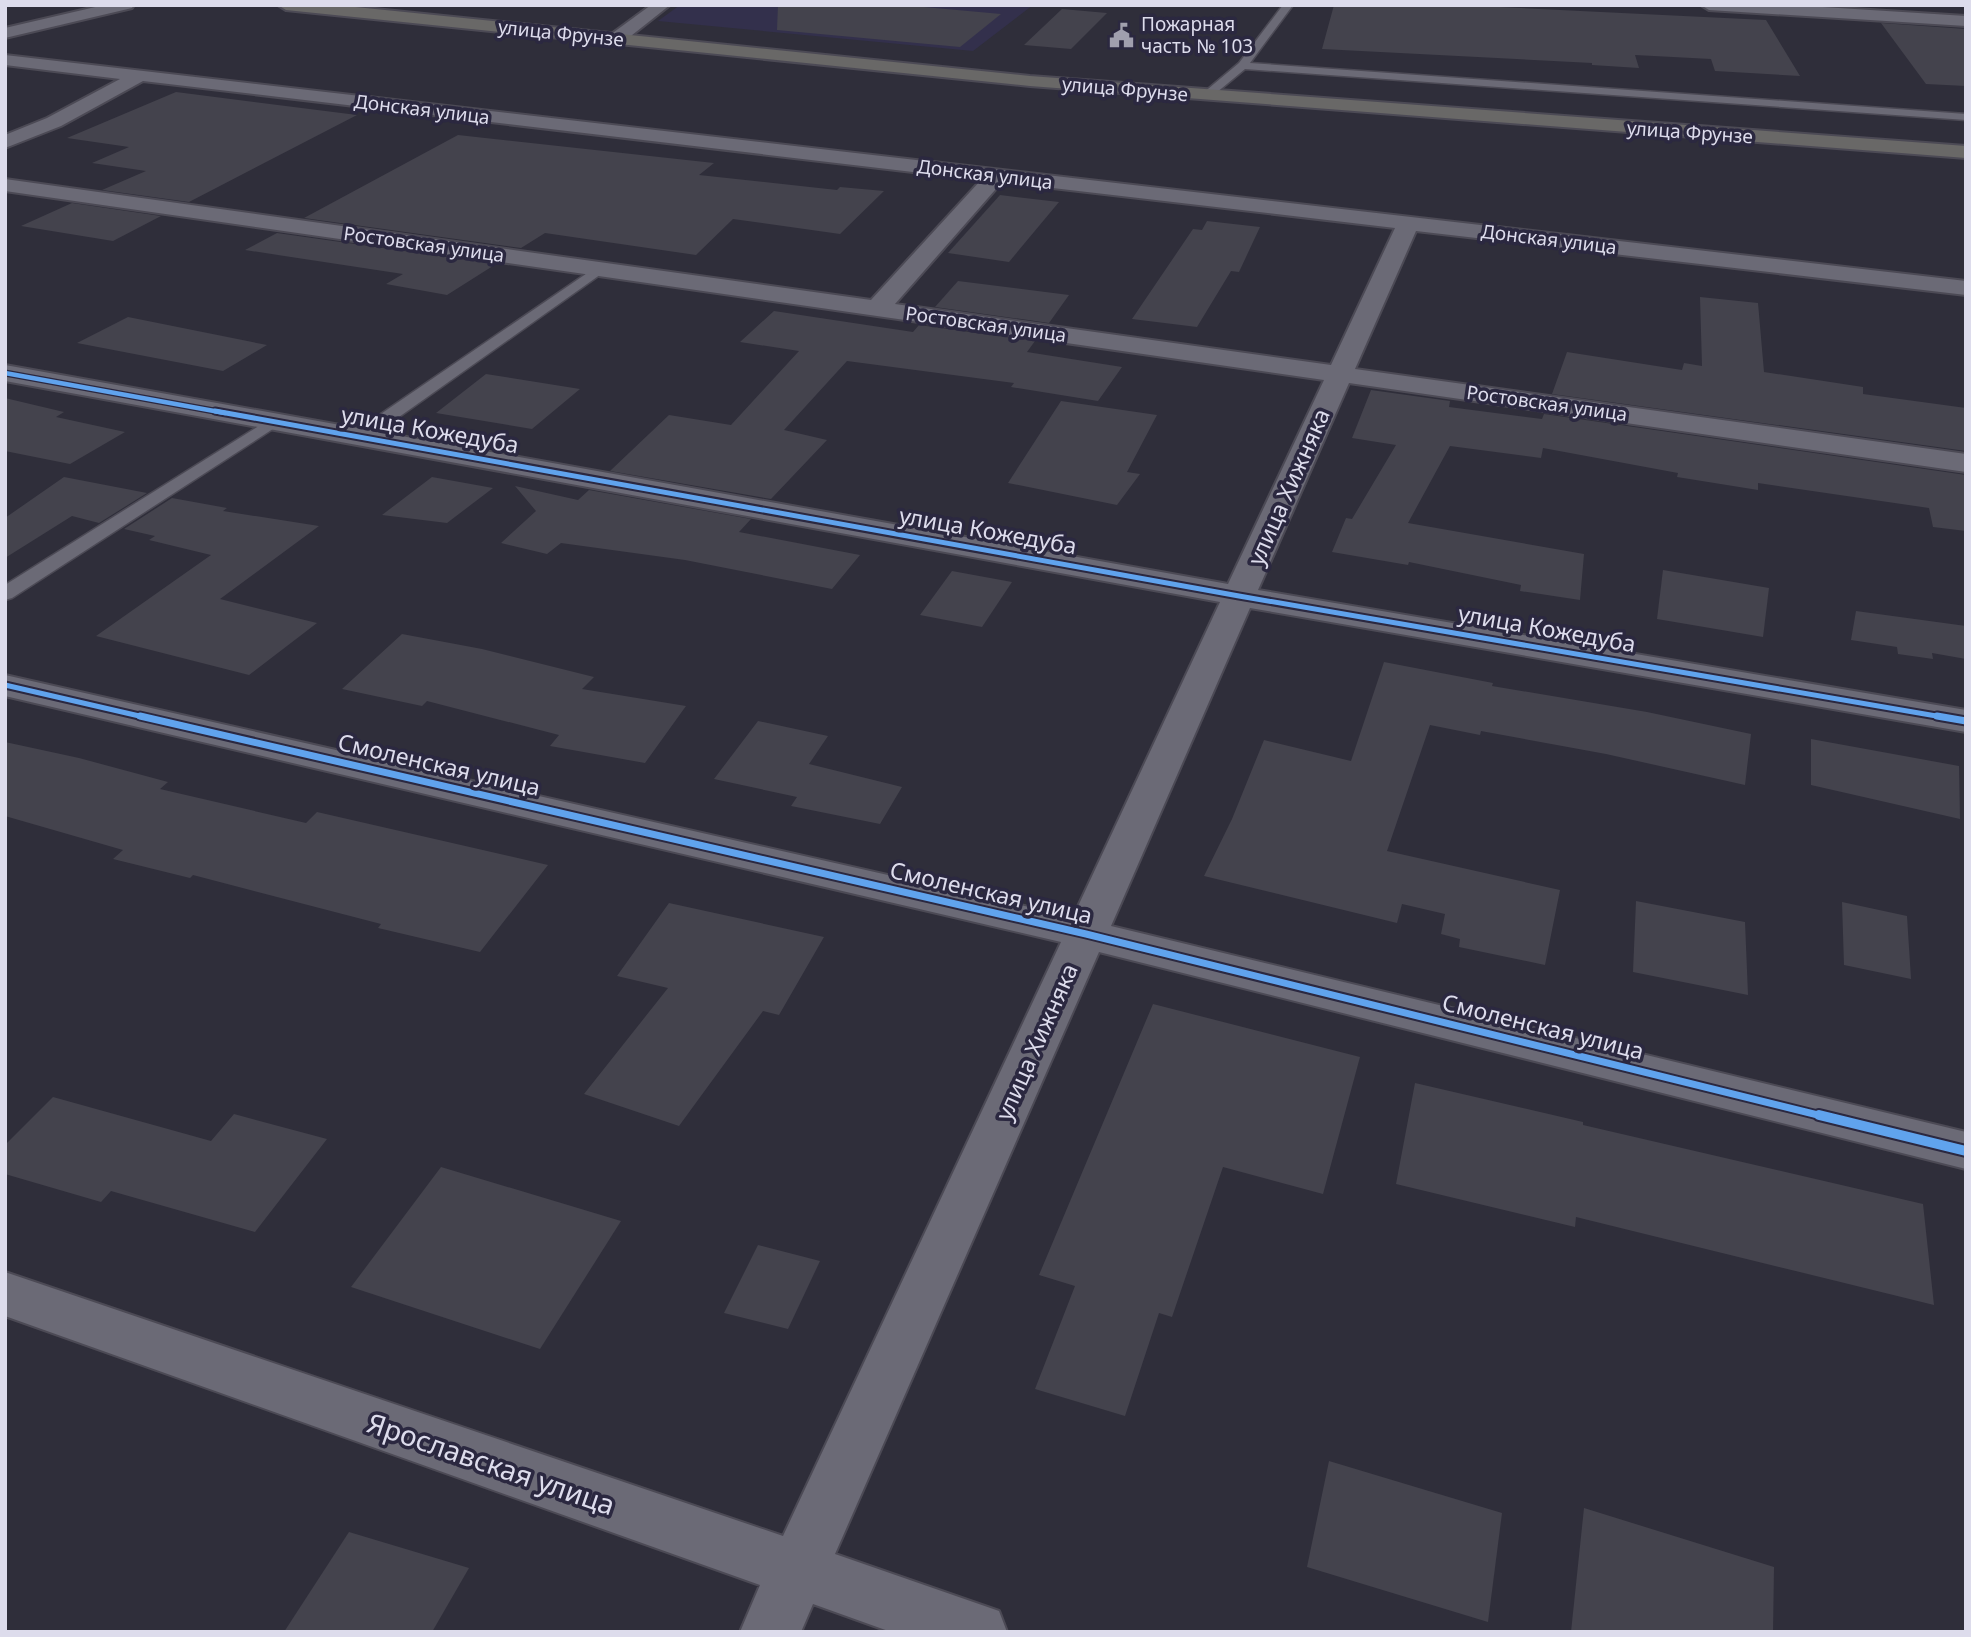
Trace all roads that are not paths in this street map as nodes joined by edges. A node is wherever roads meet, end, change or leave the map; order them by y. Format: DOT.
graph roads {
  1 [pos="126,5"];
  2 [pos="286,5"];
  3 [pos="662,5"];
  4 [pos="1288,5"];
  5 [pos="1709,5"];
  6 [pos="1966,21"];
  7 [pos="5,33"];
  8 [pos="616,39"];
  9 [pos="5,60"];
  10 [pos="1244,65"];
  11 [pos="139,76"];
  12 [pos="1206,96"];
  13 [pos="1966,117"];
  14 [pos="5,142"];
  15 [pos="1966,152"];
  16 [pos="996,176"];
  17 [pos="5,185"];
  18 [pos="1408,223"];
  19 [pos="599,269"];
  20 [pos="1966,288"];
  21 [pos="877,309"];
  22 [pos="5,373"];
  23 [pos="1340,373"];
  24 [pos="273,422"];
  25 [pos="359,437"];
  26 [pos="1966,463"];
  27 [pos="5,594"];
  28 [pos="1239,596"];
  29 [pos="5,685"];
  30 [pos="1966,721"];
  31 [pos="1086,934"];
  32 [pos="1966,1151"];
  33 [pos="5,1294"];
  34 [pos="798,1571"];
  35 [pos="770,1632"];
  36 [pos="977,1632"];
  1 -- 7 [label="street"];
  2 -- 8 [label="main road, улица Фрунзе"];
  3 -- 8 [label="street"];
  4 -- 10 [label="lane"];
  5 -- 6 [label="street"];
  8 -- 12 [label="main road, улица Фрунзе"];
  9 -- 11 [label="street, Донская улица"];
  10 -- 12 [label="lane"];
  10 -- 13 [label="lane"];
  11 -- 14 [label="street"];
  11 -- 16 [label="street, Донская улица"];
  12 -- 15 [label="main road, улица Фрунзе"];
  16 -- 18 [label="street, Донская улица"];
  16 -- 21 [label="street"];
  17 -- 19 [label="street, Ростовская улица"];
  18 -- 20 [label="street, Донская улица"];
  18 -- 23 [label="street, улица Хижняка"];
  19 -- 21 [label="street, Ростовская улица"];
  19 -- 25 [label="lane"];
  21 -- 23 [label="street, Ростовская улица"];
  22 -- 24 [label="street, улица Кожедуба"];
  23 -- 26 [label="street, Ростовская улица"];
  23 -- 28 [label="street, улица Хижняка"];
  24 -- 25 [label="street, улица Кожедуба"];
  24 -- 27 [label="lane"];
  25 -- 28 [label="street, улица Кожедуба"];
  28 -- 30 [label="street, улица Кожедуба"];
  28 -- 31 [label="street, улица Хижняка"];
  29 -- 31 [label="street, Смоленская улица"];
  31 -- 32 [label="street, Смоленская улица"];
  31 -- 34 [label="street, улица Хижняка"];
  33 -- 34 [label="street, Ярославская улица"];
  34 -- 35 [label="street, улица Хижняка"];
  34 -- 36 [label="street, Ярославская улица"];
}
